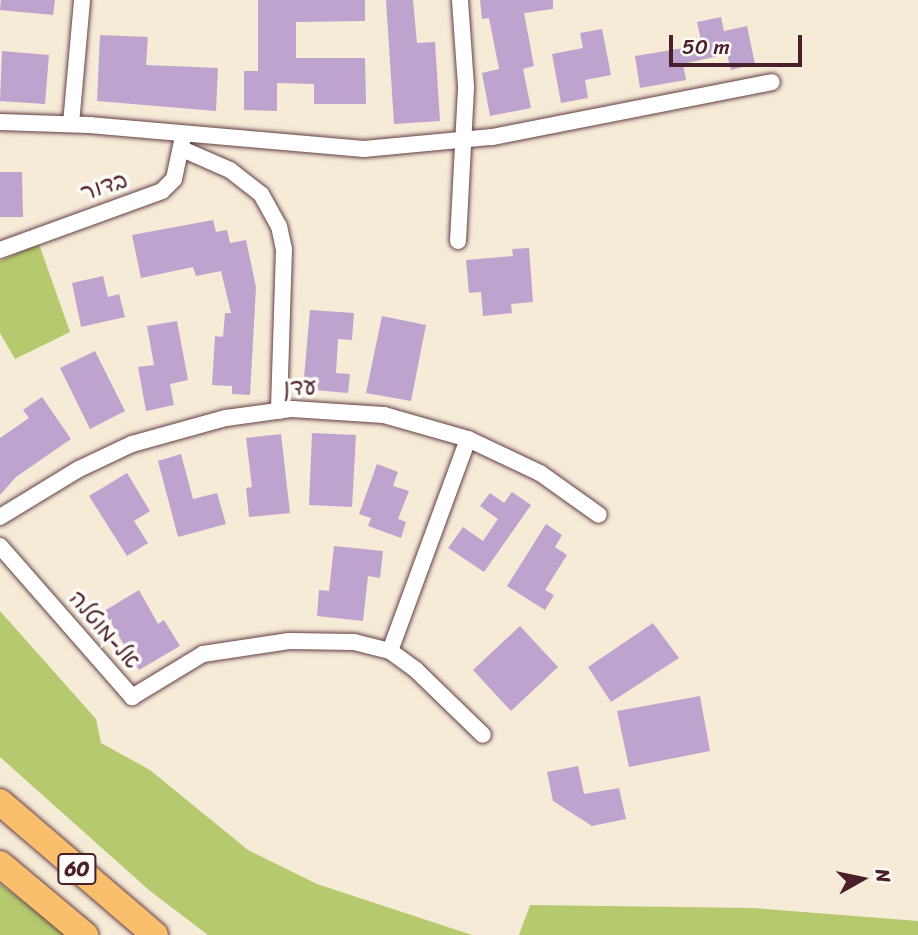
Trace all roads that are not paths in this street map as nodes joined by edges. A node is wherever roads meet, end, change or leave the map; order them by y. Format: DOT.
graph roads {
  1 [pos="82,0"];
  2 [pos="460,0"];
  3 [pos="772,82"];
  4 [pos="0,122"];
  5 [pos="71,124"];
  6 [pos="461,140"];
  7 [pos="182,142"];
  8 [pos="458,241"];
  9 [pos="0,250"];
  10 [pos="279,411"];
  11 [pos="468,439"];
  12 [pos="599,515"];
  13 [pos="0,517"];
  14 [pos="0,546"];
  15 [pos="390,651"];
  16 [pos="483,735"];
  17 [pos="0,802"];
  18 [pos="0,864"];
  19 [pos="85,935"];
  20 [pos="155,935"];
  1 -- 5 [label="street"];
  2 -- 6 [label="street"];
  3 -- 6 [label="street"];
  4 -- 5 [label="street"];
  5 -- 7 [label="street"];
  6 -- 7 [label="street"];
  6 -- 8 [label="street"];
  7 -- 9 [label="street, בדור"];
  7 -- 10 [label="street"];
  10 -- 11 [label="street, עדן"];
  10 -- 13 [label="street, עדן"];
  11 -- 12 [label="street, עדן"];
  11 -- 15 [label="street"];
  14 -- 15 [label="street, אל-מוטלה"];
  15 -- 16 [label="street, אל-מוטלה"];
  17 -- 20 [label="highway, 60"];
  18 -- 19 [label="highway, 60"];
}
